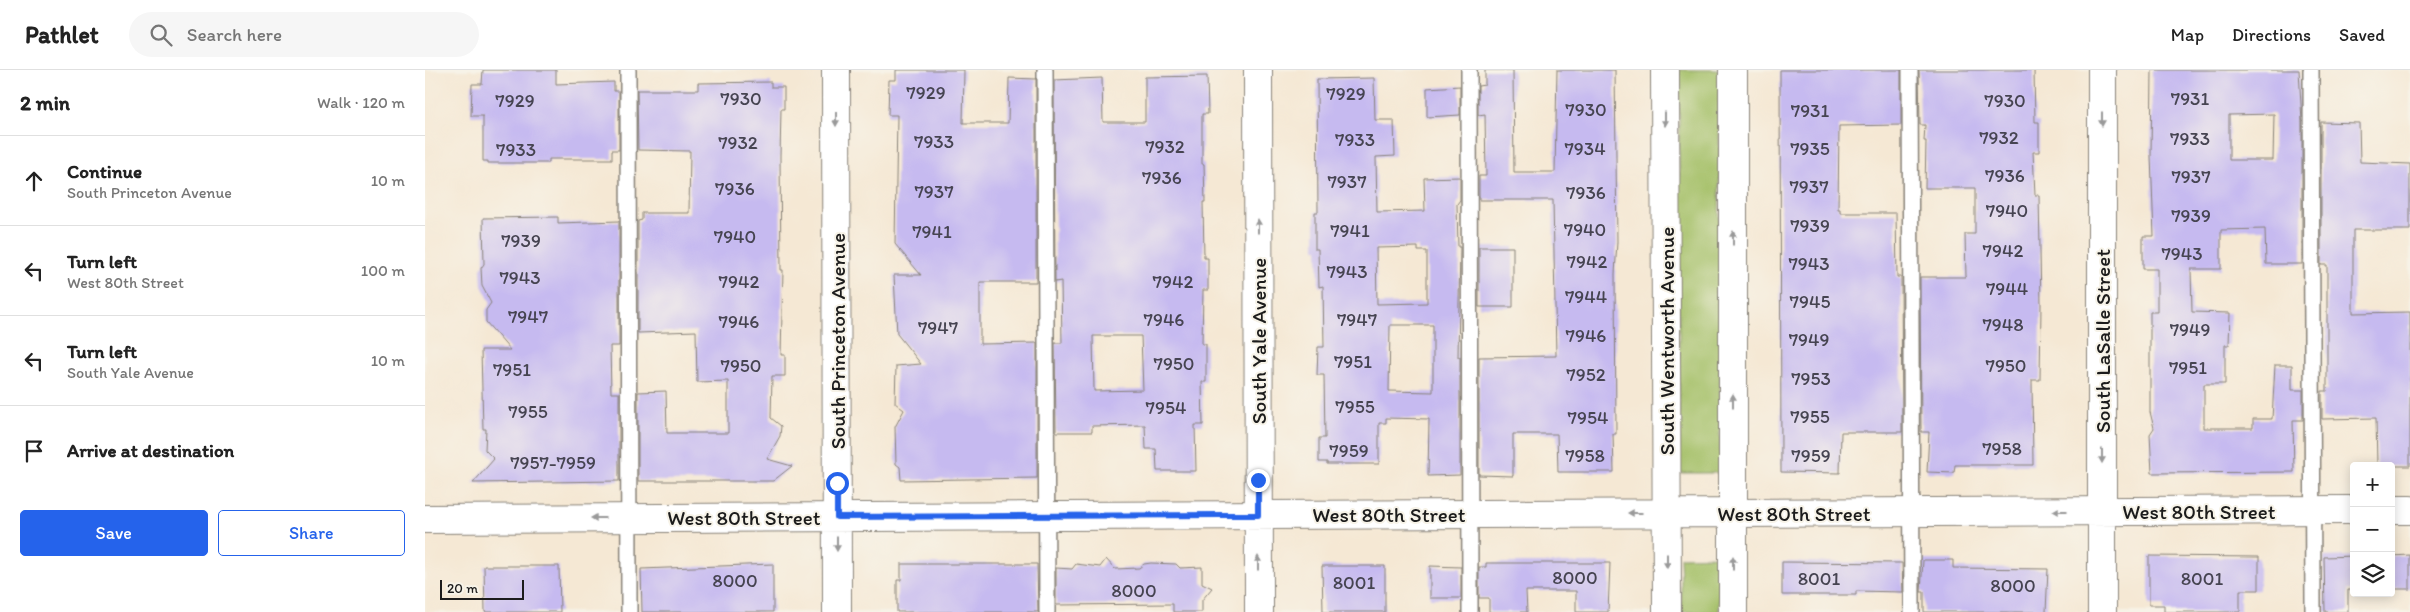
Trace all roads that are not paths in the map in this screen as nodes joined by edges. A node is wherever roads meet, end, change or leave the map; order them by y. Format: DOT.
graph roads {
  1 [pos="628,70"];
  2 [pos="836,70"];
  3 [pos="1045,70"];
  4 [pos="1258,70"];
  5 [pos="1469,70"];
  6 [pos="1665,70"];
  7 [pos="1733,70"];
  8 [pos="1910,70"];
  9 [pos="2102,70"];
  10 [pos="2311,70"];
  11 [pos="2313,510"];
  12 [pos="2350,510"];
  13 [pos="2395,510"];
  14 [pos="2410,510"];
  15 [pos="2102,511"];
  16 [pos="1911,512"];
  17 [pos="1667,513"];
  18 [pos="1733,513"];
  19 [pos="1469,514"];
  20 [pos="1258,515"];
  21 [pos="1047,516"];
  22 [pos="837,517"];
  23 [pos="629,518"];
  24 [pos="425,519"];
  25 [pos="629,612"];
  26 [pos="837,612"];
  27 [pos="1047,612"];
  28 [pos="1259,612"];
  29 [pos="1470,612"];
  30 [pos="1667,612"];
  31 [pos="1733,612"];
  32 [pos="1912,612"];
  33 [pos="2102,612"];
  34 [pos="2313,612"];
  1 -- 23 [label="lane"];
  2 -- 22 [label="street, South Princeton Avenue, one-way"];
  3 -- 21 [label="lane"];
  20 -- 4 [label="street, South Yale Avenue, one-way"];
  5 -- 19 [label="lane"];
  6 -- 17 [label="street, South Wentworth Avenue, one-way"];
  18 -- 7 [label="street, one-way"];
  8 -- 16 [label="lane"];
  9 -- 15 [label="street, South LaSalle Street, one-way"];
  10 -- 11 [label="lane"];
  11 -- 12 [label="street, West 80th Street"];
  11 -- 15 [label="street, West 80th Street"];
  11 -- 34 [label="lane"];
  13 -- 14 [label="street"];
  15 -- 16 [label="street, West 80th Street, one-way"];
  15 -- 33 [label="street, South LaSalle Street"];
  16 -- 18 [label="street, West 80th Street"];
  16 -- 32 [label="lane"];
  17 -- 18 [label="street, West 80th Street"];
  17 -- 19 [label="street, West 80th Street, one-way"];
  17 -- 30 [label="street, South Wentworth Avenue, one-way"];
  31 -- 18 [label="street, one-way"];
  19 -- 20 [label="street, West 80th Street"];
  19 -- 29 [label="lane"];
  20 -- 21 [label="street, West 80th Street"];
  28 -- 20 [label="street, South Yale Avenue, one-way"];
  21 -- 22 [label="street, West 80th Street"];
  21 -- 27 [label="lane"];
  22 -- 23 [label="street, West 80th Street"];
  22 -- 26 [label="street, South Princeton Avenue, one-way"];
  23 -- 24 [label="street, West 80th Street, one-way"];
  23 -- 25 [label="lane"];
}
